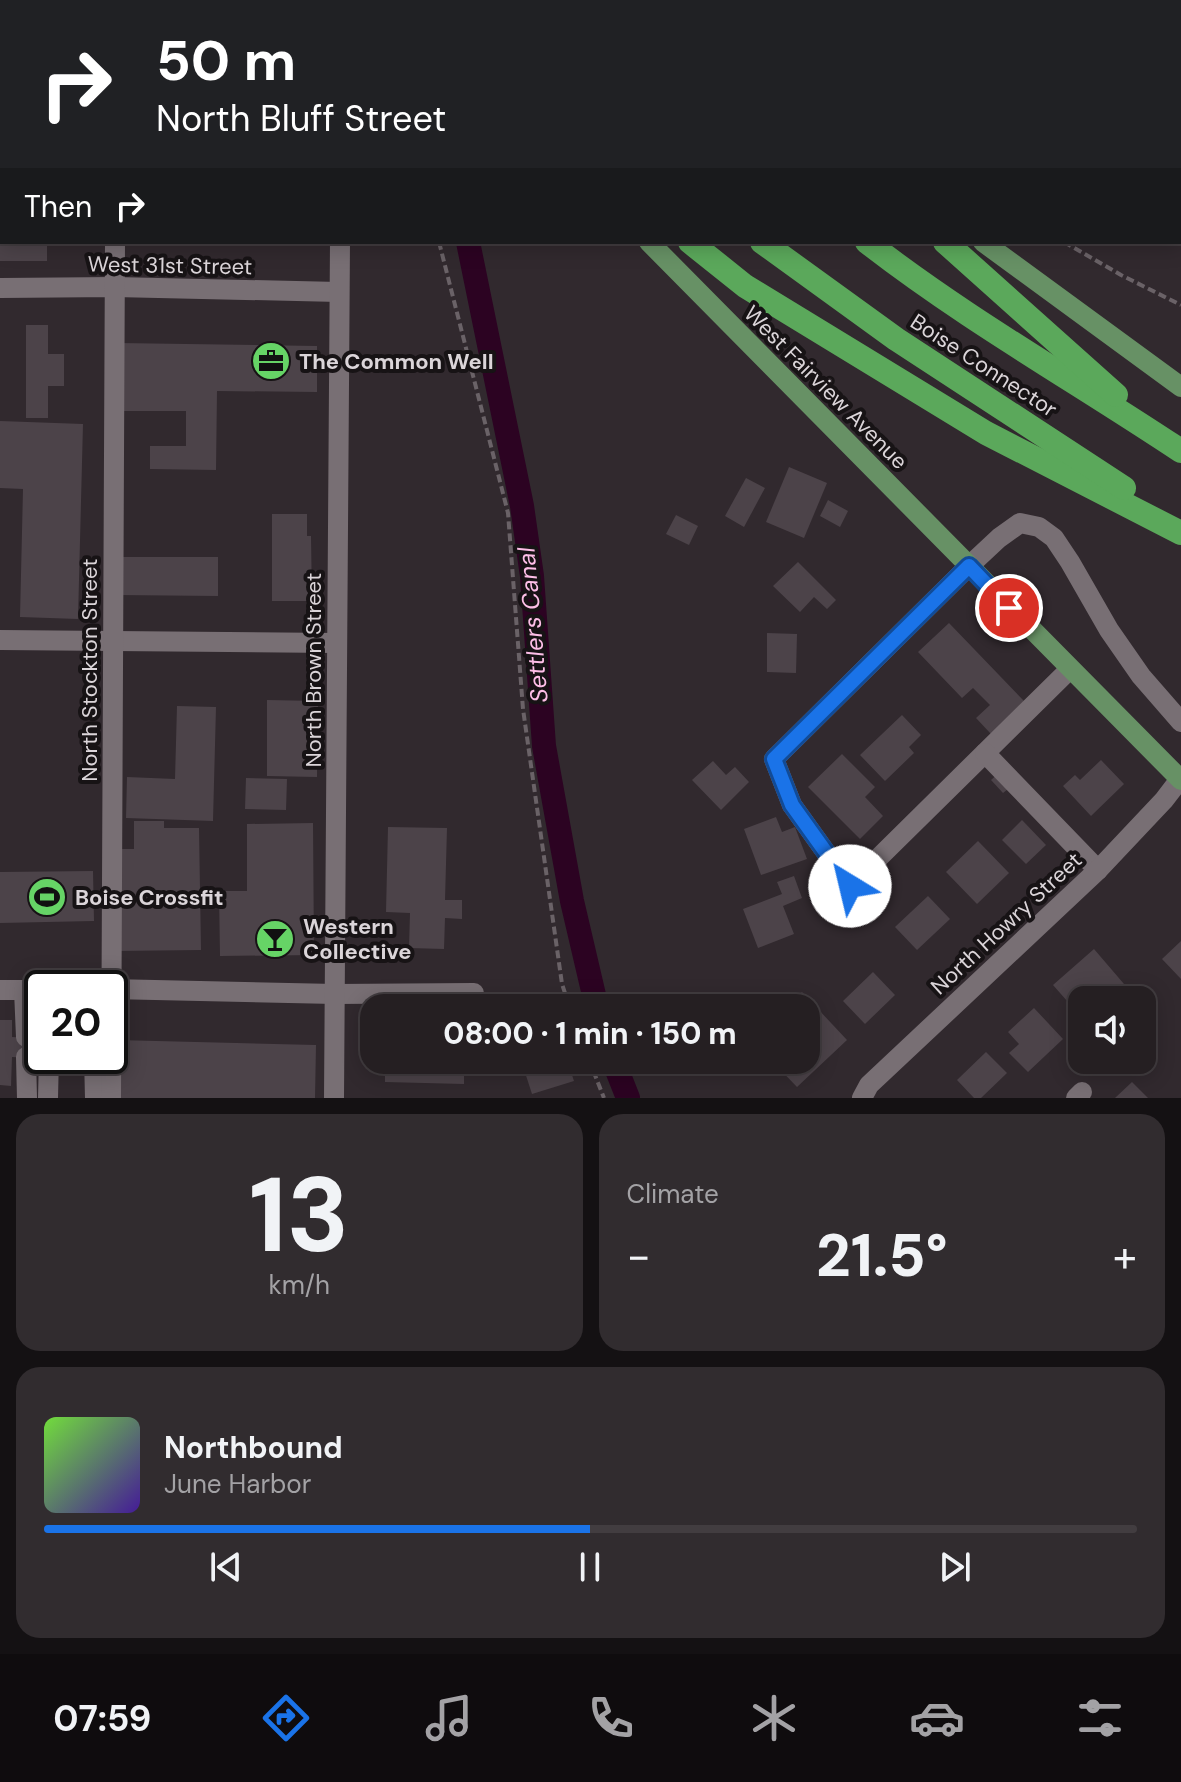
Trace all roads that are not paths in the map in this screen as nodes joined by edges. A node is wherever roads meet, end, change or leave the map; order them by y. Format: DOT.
graph roads {
  1 [pos="115,244"];
  2 [pos="340,244"];
  3 [pos="651,244"];
  4 [pos="692,244"];
  5 [pos="765,244"];
  6 [pos="870,244"];
  7 [pos="947,244"];
  8 [pos="986,244"];
  9 [pos="115,287"];
  10 [pos="0,288"];
  11 [pos="339,292"];
  12 [pos="1181,387"];
  13 [pos="1176,447"];
  14 [pos="1181,525"];
  15 [pos="1181,533"];
  16 [pos="969,566"];
  17 [pos="0,640"];
  18 [pos="113,640"];
  19 [pos="337,643"];
  20 [pos="1070,669"];
  21 [pos="1181,722"];
  22 [pos="985,753"];
  23 [pos="1181,780"];
  24 [pos="1098,870"];
  25 [pos="111,970"];
  26 [pos="128,989"];
  27 [pos="0,990"];
  28 [pos="24,990"];
  29 [pos="474,993"];
  30 [pos="335,994"];
  31 [pos="27,1074"];
  32 [pos="49,1074"];
  33 [pos="94,1074"];
  34 [pos="111,1074"];
  35 [pos="27,1098"];
  36 [pos="48,1098"];
  37 [pos="95,1098"];
  38 [pos="111,1098"];
  39 [pos="334,1098"];
  40 [pos="862,1098"];
  1 -- 9 [label="street, North Stockton Street"];
  2 -- 11 [label="street, North Brown Street"];
  3 -- 16 [label="main road, West Fairview Avenue"];
  4 -- 15 [label="highway"];
  5 -- 14 [label="highway, Boise Connector"];
  6 -- 13 [label="highway, Boise Connector"];
  7 -- 13 [label="highway"];
  8 -- 12 [label="main road"];
  9 -- 10 [label="street, West 31st Street"];
  9 -- 11 [label="street, West 31st Street"];
  9 -- 18 [label="street, North Stockton Street"];
  11 -- 19 [label="street, North Brown Street"];
  16 -- 20 [label="main road, West Fairview Avenue"];
  16 -- 21 [label="street"];
  16 -- 22 [label="street"];
  17 -- 18 [label="street"];
  18 -- 19 [label="street"];
  18 -- 25 [label="street, North Stockton Street"];
  19 -- 30 [label="street, North Brown Street"];
  20 -- 22 [label="street"];
  20 -- 23 [label="main road, West Fairview Avenue"];
  22 -- 24 [label="street"];
  23 -- 24 [label="street, North Howry Street"];
  24 -- 40 [label="street, North Howry Street"];
  26 -- 30 [label="street"];
  27 -- 28 [label="street"];
  29 -- 30 [label="street"];
  30 -- 39 [label="street, North Brown Street"];
  31 -- 35 [label="street"];
  32 -- 36 [label="street"];
  33 -- 37 [label="street"];
  34 -- 38 [label="street, North Stockton Street"];
}
